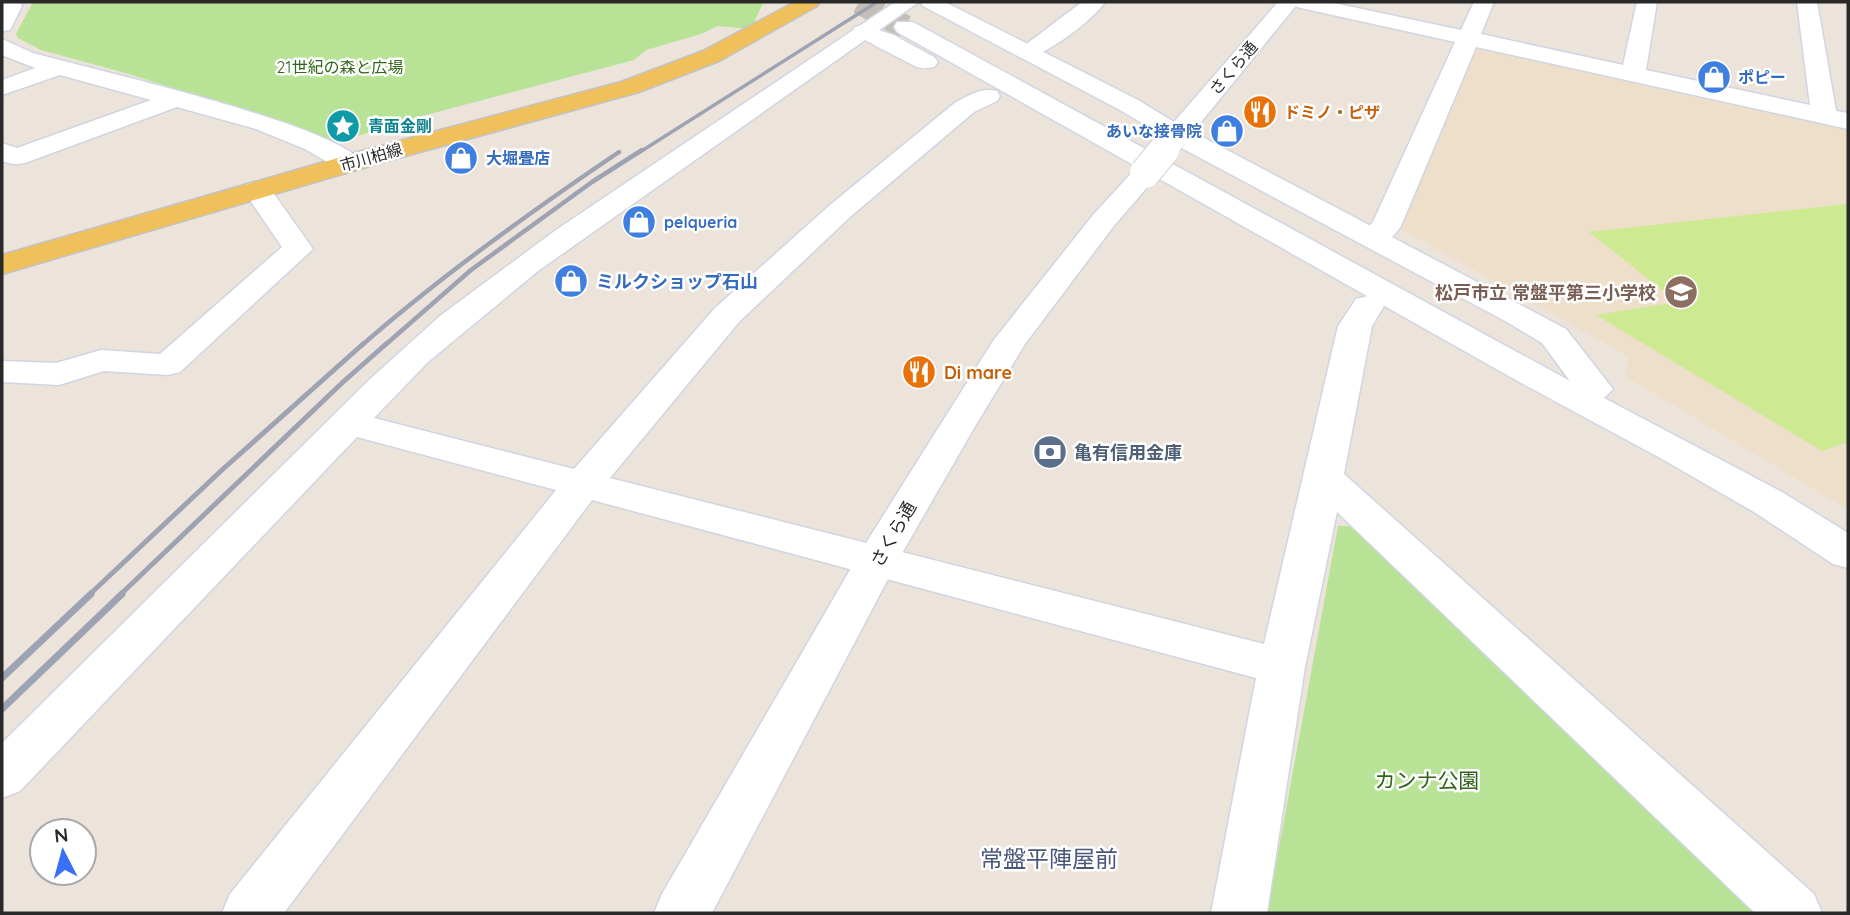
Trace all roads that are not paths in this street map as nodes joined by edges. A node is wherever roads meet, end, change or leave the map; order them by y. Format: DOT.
graph roads {
  1 [pos="11,2"];
  2 [pos="810,2"];
  3 [pos="1095,2"];
  4 [pos="1289,2"];
  5 [pos="1301,2"];
  6 [pos="1484,2"];
  7 [pos="1647,2"];
  8 [pos="1807,2"];
  9 [pos="917,12"];
  10 [pos="2,25"];
  11 [pos="863,33"];
  12 [pos="1467,38"];
  13 [pos="2,46"];
  14 [pos="1027,52"];
  15 [pos="60,67"];
  16 [pos="1633,75"];
  17 [pos="2,88"];
  18 [pos="988,96"];
  19 [pos="177,99"];
  20 [pos="1824,116"];
  21 [pos="1848,121"];
  22 [pos="1176,135"];
  23 [pos="2,151"];
  24 [pos="349,163"];
  25 [pos="1143,176"];
  26 [pos="257,190"];
  27 [pos="1373,238"];
  28 [pos="2,265"];
  29 [pos="1368,306"];
  30 [pos="2,372"];
  31 [pos="1595,388"];
  32 [pos="349,424"];
  33 [pos="1676,450"];
  34 [pos="1324,477"];
  35 [pos="583,484"];
  36 [pos="1848,553"];
  37 [pos="876,562"];
  38 [pos="1282,667"];
  39 [pos="2,776"];
  40 [pos="250,913"];
  41 [pos="682,913"];
  42 [pos="1240,913"];
  43 [pos="1794,913"];
  1 -- 10 [label="street"];
  2 -- 24 [label="main road, 市川柏線"];
  3 -- 14 [label="street"];
  4 -- 22 [label="street, さくら通"];
  5 -- 12 [label="street"];
  6 -- 12 [label="street"];
  7 -- 16 [label="street"];
  8 -- 20 [label="street"];
  9 -- 11 [label="street"];
  9 -- 14 [label="street"];
  9 -- 31 [label="street"];
  9 -- 33 [label="street"];
  11 -- 18 [label="street"];
  11 -- 32 [label="street"];
  12 -- 16 [label="street"];
  12 -- 27 [label="street"];
  13 -- 15 [label="street"];
  14 -- 22 [label="street"];
  15 -- 17 [label="street"];
  15 -- 19 [label="street"];
  16 -- 20 [label="street"];
  18 -- 25 [label="street"];
  18 -- 35 [label="street"];
  19 -- 23 [label="street"];
  19 -- 24 [label="street"];
  20 -- 21 [label="street"];
  22 -- 25 [label="street, さくら通, bridge"];
  22 -- 27 [label="street"];
  24 -- 26 [label="main road, 市川柏線"];
  25 -- 29 [label="street"];
  25 -- 37 [label="street, さくら通"];
  26 -- 28 [label="main road, 市川柏線"];
  26 -- 30 [label="street"];
  27 -- 31 [label="street"];
  29 -- 33 [label="street"];
  29 -- 34 [label="street"];
  31 -- 33 [label="street"];
  32 -- 35 [label="street"];
  32 -- 39 [label="street"];
  33 -- 36 [label="street"];
  34 -- 38 [label="street"];
  34 -- 43 [label="street"];
  35 -- 37 [label="street"];
  35 -- 40 [label="street"];
  37 -- 38 [label="street"];
  37 -- 41 [label="street, さくら通"];
  38 -- 42 [label="street"];
}
